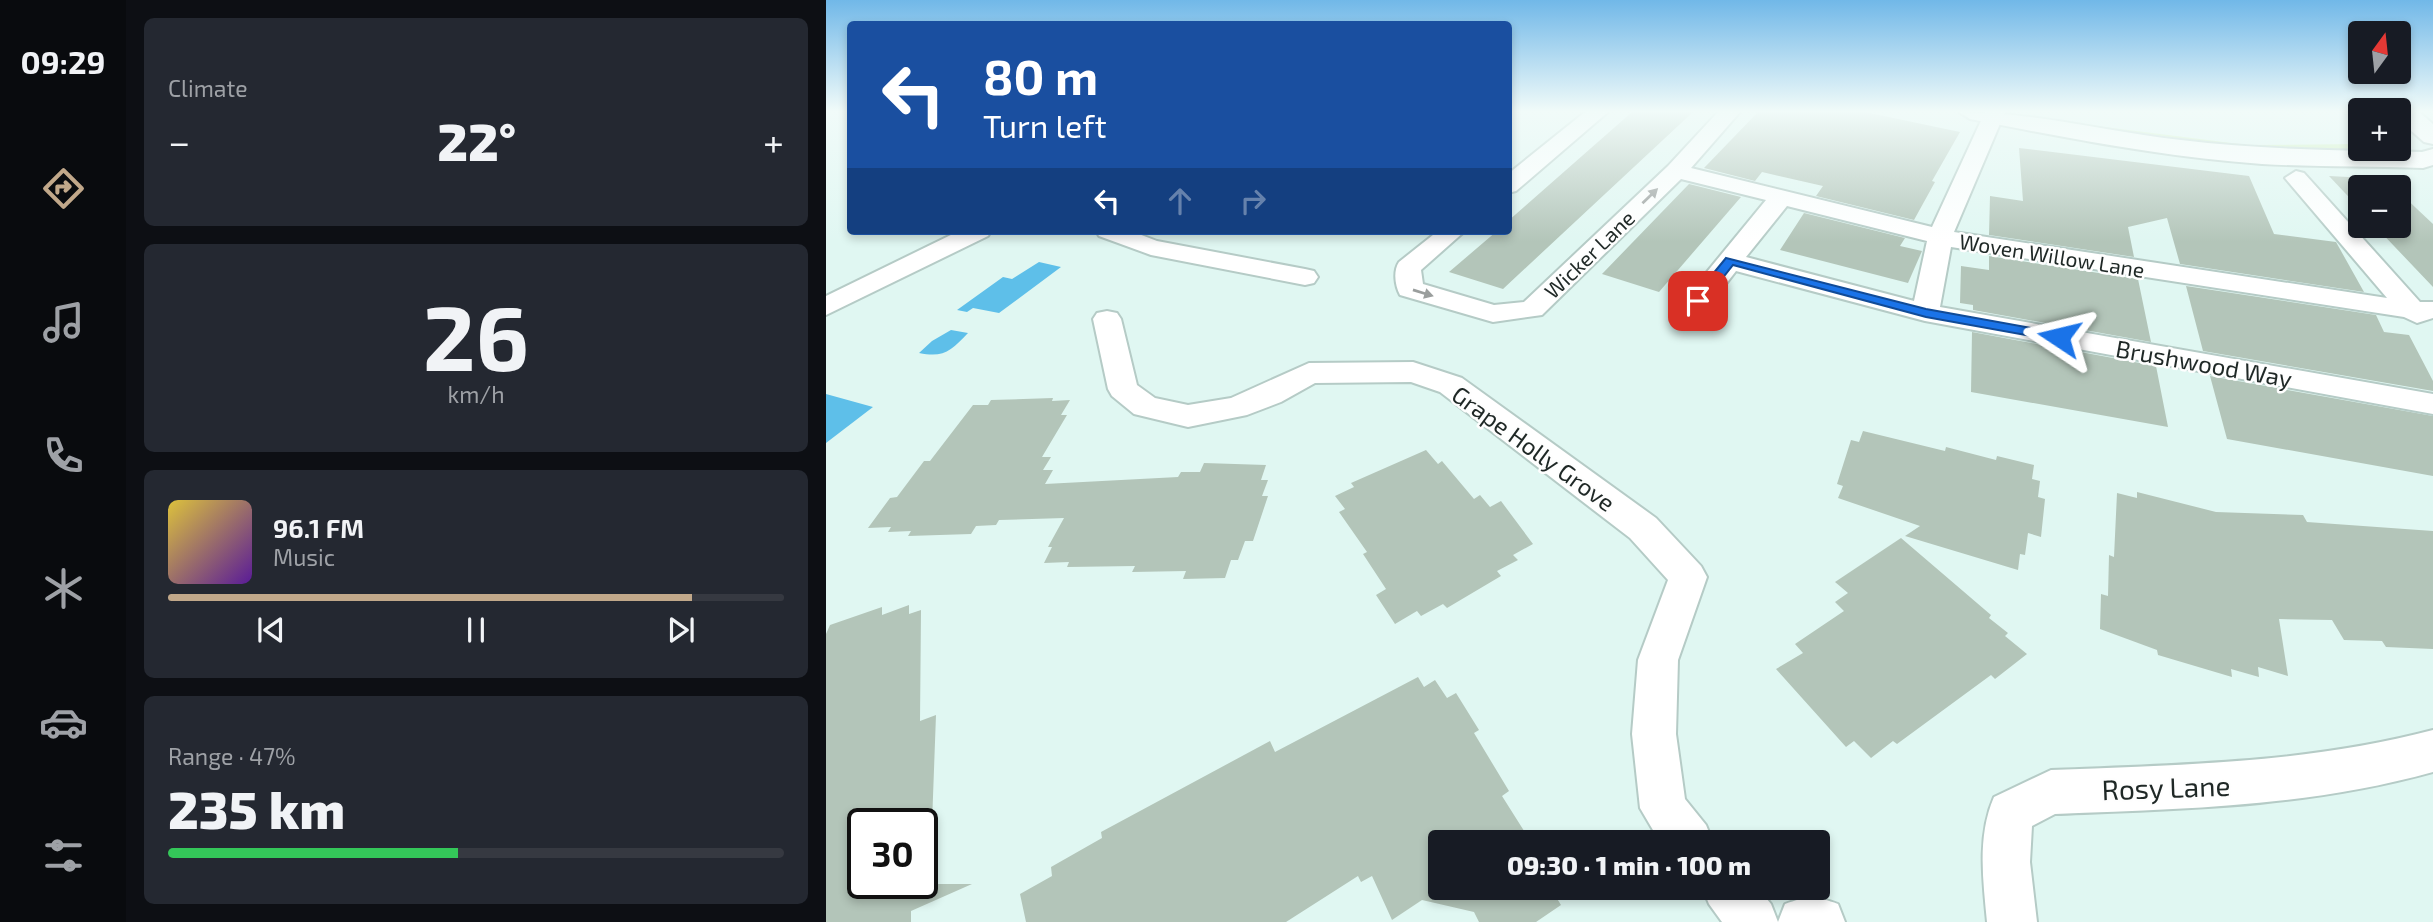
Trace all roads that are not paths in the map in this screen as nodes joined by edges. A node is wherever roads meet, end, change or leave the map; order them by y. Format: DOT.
graph roads {
  1 [pos="1546,155"];
  2 [pos="1691,155"];
  3 [pos="1971,155"];
  4 [pos="2251,155"];
  5 [pos="2292,155"];
  6 [pos="1676,171"];
  7 [pos="2296,178"];
  8 [pos="1512,183"];
  9 [pos="1782,198"];
  10 [pos="971,235"];
  11 [pos="1119,235"];
  12 [pos="1448,235"];
  13 [pos="1940,236"];
  14 [pos="1730,261"];
  15 [pos="1305,277"];
  16 [pos="1698,301"];
  17 [pos="827,305"];
  18 [pos="2423,310"];
  19 [pos="1926,313"];
  20 [pos="1107,318"];
  21 [pos="2433,334"];
  22 [pos="2433,404"];
  23 [pos="2433,751"];
  24 [pos="1680,830"];
  25 [pos="1736,900"];
  26 [pos="1753,922"];
  27 [pos="1802,922"];
  28 [pos="1820,922"];
  29 [pos="2012,922"];
  1 -- 8 [label="street"];
  2 -- 6 [label="street, Wicker Lane"];
  3 -- 13 [label="street"];
  4 -- 5 [label="street"];
  6 -- 9 [label="street, Woven Willow Lane"];
  12 -- 6 [label="street, Wicker Lane, one-way"];
  7 -- 18 [label="street"];
  9 -- 13 [label="street, Woven Willow Lane"];
  9 -- 14 [label="street"];
  10 -- 17 [label="street"];
  11 -- 15 [label="street"];
  13 -- 18 [label="street, Woven Willow Lane"];
  13 -- 19 [label="street"];
  14 -- 16 [label="street"];
  14 -- 19 [label="street, Brushwood Way"];
  18 -- 21 [label="street"];
  19 -- 22 [label="street, Brushwood Way"];
  20 -- 24 [label="street, Grape Holly Grove"];
  23 -- 29 [label="street, Rosy Lane"];
  25 -- 26 [label="street"];
  27 -- 28 [label="street"];
}
